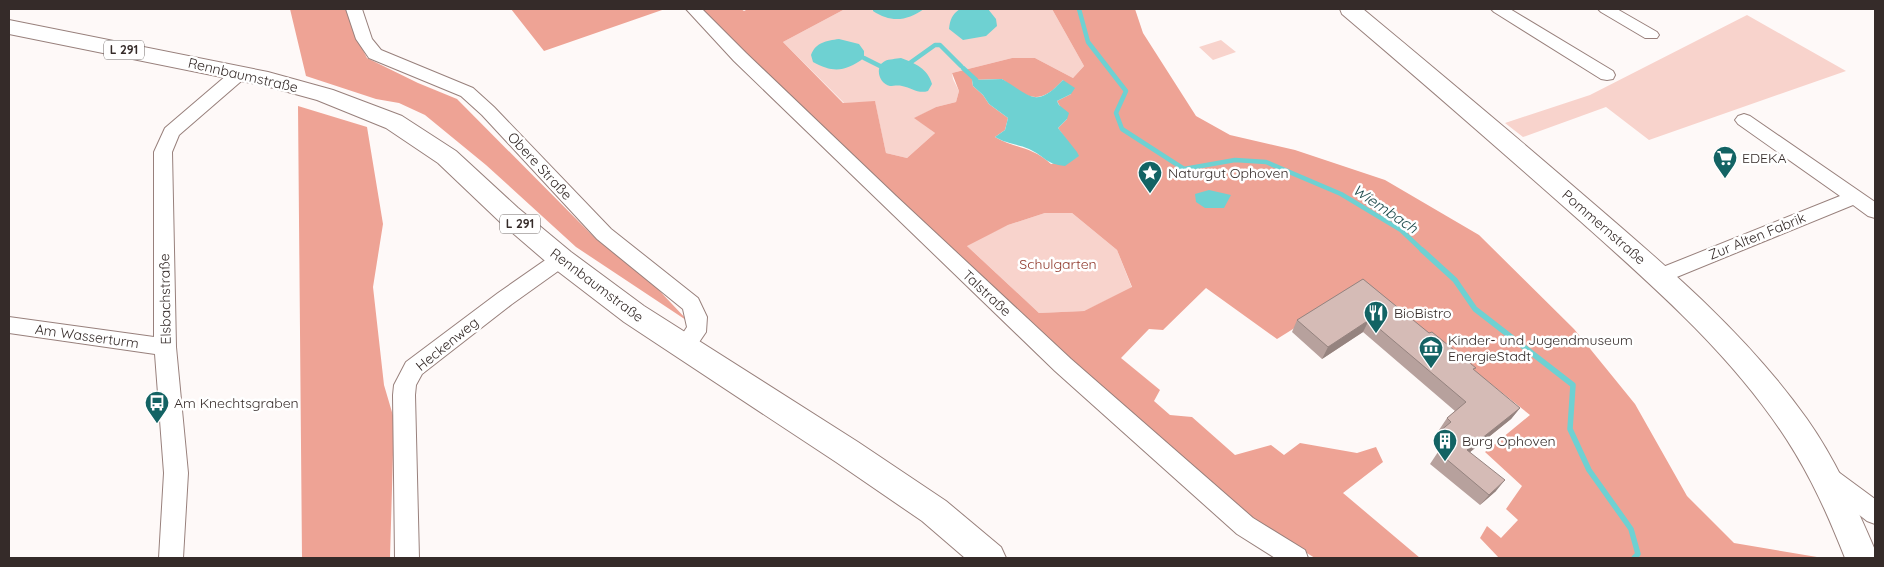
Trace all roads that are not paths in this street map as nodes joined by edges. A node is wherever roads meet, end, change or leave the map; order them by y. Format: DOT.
graph roads {
  1 [pos="354,9"];
  2 [pos="694,9"];
  3 [pos="1350,9"];
  4 [pos="1500,9"];
  5 [pos="1606,9"];
  6 [pos="9,27"];
  7 [pos="1651,35"];
  8 [pos="240,73"];
  9 [pos="1607,75"];
  10 [pos="1744,120"];
  11 [pos="1855,197"];
  12 [pos="1875,211"];
  13 [pos="561,259"];
  14 [pos="1660,276"];
  15 [pos="9,325"];
  16 [pos="165,347"];
  17 [pos="684,348"];
  18 [pos="1825,474"];
  19 [pos="1875,514"];
  20 [pos="171,558"];
  21 [pos="406,558"];
  22 [pos="989,558"];
  23 [pos="1296,558"];
  24 [pos="1862,558"];
  1 -- 17 [label="street, Obere Straße"];
  2 -- 23 [label="street, Talstraße"];
  3 -- 14 [label="main road, Pommernstraße"];
  4 -- 9 [label="street"];
  5 -- 7 [label="street"];
  6 -- 8 [label="main road, Rennbaumstraße / L 291"];
  8 -- 13 [label="main road, Rennbaumstraße / L 291"];
  8 -- 16 [label="street, Elsbachstraße"];
  10 -- 11 [label="street"];
  11 -- 12 [label="street"];
  11 -- 14 [label="street, Zur Alten Fabrik"];
  13 -- 17 [label="main road, Rennbaumstraße / L 291"];
  13 -- 21 [label="street, Heckenweg"];
  14 -- 18 [label="main road, Pommernstraße"];
  15 -- 16 [label="street, Am Wasserturm"];
  16 -- 20 [label="street, Elsbachstraße"];
  17 -- 22 [label="main road, Rennbaumstraße / L 291"];
  18 -- 19 [label="street"];
  18 -- 24 [label="main road, Pommernstraße"];
}
